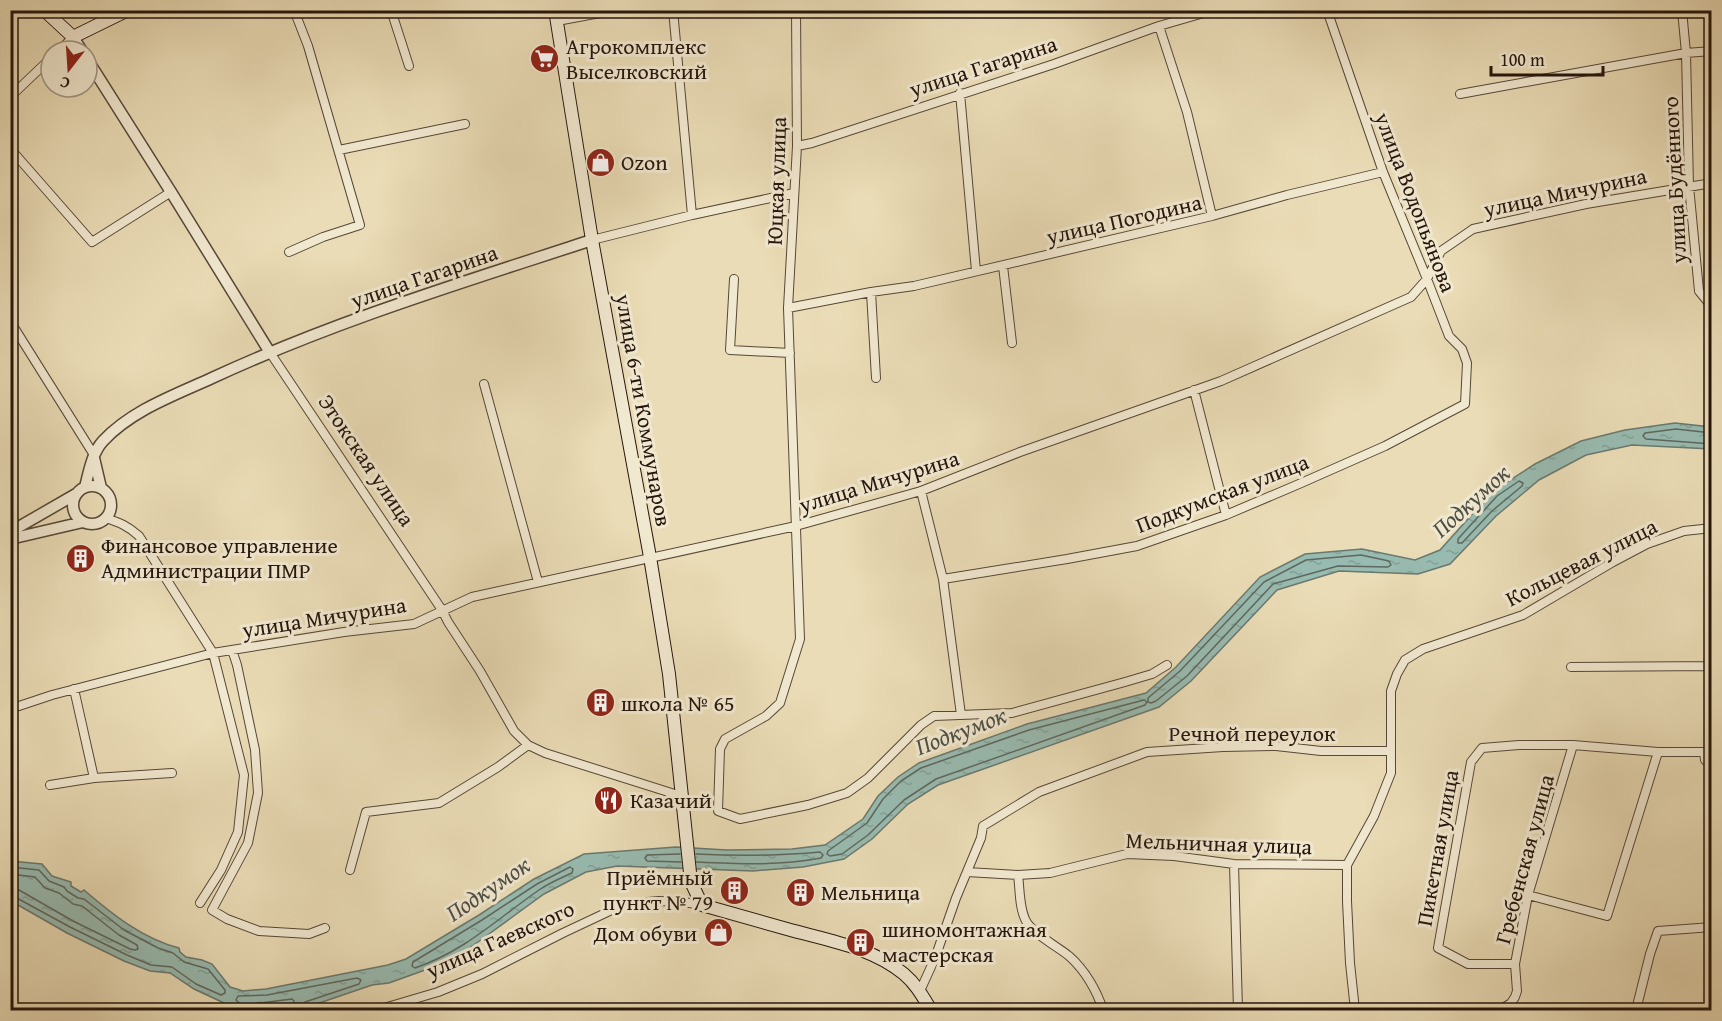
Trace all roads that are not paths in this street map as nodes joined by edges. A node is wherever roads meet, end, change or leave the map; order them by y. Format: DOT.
graph roads {
  1 [pos="44,10"];
  2 [pos="128,10"];
  3 [pos="294,10"];
  4 [pos="391,10"];
  5 [pos="616,10"];
  6 [pos="673,10"];
  7 [pos="796,10"];
  8 [pos="1214,10"];
  9 [pos="1327,10"];
  10 [pos="1682,10"];
  11 [pos="556,16"];
  12 [pos="1159,26"];
  13 [pos="73,37"];
  14 [pos="1712,51"];
  15 [pos="1686,53"];
  16 [pos="409,66"];
  17 [pos="39,69"];
  18 [pos="99,78"];
  19 [pos="960,93"];
  20 [pos="1460,94"];
  21 [pos="10,97"];
  22 [pos="465,124"];
  23 [pos="797,146"];
  24 [pos="339,150"];
  25 [pos="14,153"];
  26 [pos="1383,172"];
  27 [pos="1712,183"];
  28 [pos="1689,186"];
  29 [pos="171,192"];
  30 [pos="794,193"];
  31 [pos="692,215"];
  32 [pos="1212,216"];
  33 [pos="592,240"];
  34 [pos="289,252"];
  35 [pos="1003,266"];
  36 [pos="976,271"];
  37 [pos="734,279"];
  38 [pos="1427,279"];
  39 [pos="871,292"];
  40 [pos="1712,307"];
  41 [pos="788,308"];
  42 [pos="10,321"];
  43 [pos="1012,343"];
  44 [pos="269,351"];
  45 [pos="790,353"];
  46 [pos="876,378"];
  47 [pos="484,384"];
  48 [pos="1194,390"];
  49 [pos="1465,404"];
  50 [pos="94,455"];
  51 [pos="101,488"];
  52 [pos="80,491"];
  53 [pos="921,491"];
  54 [pos="1226,515"];
  55 [pos="105,518"];
  56 [pos="83,522"];
  57 [pos="796,526"];
  58 [pos="1712,528"];
  59 [pos="10,532"];
  60 [pos="10,539"];
  61 [pos="650,557"];
  62 [pos="943,579"];
  63 [pos="538,582"];
  64 [pos="442,610"];
  65 [pos="232,650"];
  66 [pos="213,653"];
  67 [pos="1167,665"];
  68 [pos="1711,665"];
  69 [pos="1571,667"];
  70 [pos="74,689"];
  71 [pos="10,709"];
  72 [pos="961,715"];
  73 [pos="528,745"];
  74 [pos="1573,745"];
  75 [pos="1391,751"];
  76 [pos="1658,752"];
  77 [pos="1709,752"];
  78 [pos="1712,766"];
  79 [pos="172,773"];
  80 [pos="94,778"];
  81 [pos="50,785"];
  82 [pos="681,796"];
  83 [pos="1234,864"];
  84 [pos="1347,865"];
  85 [pos="350,870"];
  86 [pos="967,872"];
  87 [pos="1018,875"];
  88 [pos="1528,895"];
  89 [pos="200,903"];
  90 [pos="702,905"];
  91 [pos="1712,927"];
  92 [pos="325,928"];
  93 [pos="1515,964"];
  94 [pos="920,991"];
  95 [pos="377,1011"];
  96 [pos="931,1011"];
  97 [pos="1104,1011"];
  98 [pos="1238,1011"];
  99 [pos="1355,1011"];
  100 [pos="1500,1011"];
  101 [pos="1636,1011"];
  1 -- 13 [label="main road"];
  2 -- 13 [label="main road"];
  3 -- 24 [label="street"];
  4 -- 16 [label="street"];
  5 -- 11 [label="street"];
  6 -- 31 [label="street"];
  7 -- 23 [label="street, Юцкая улица"];
  8 -- 12 [label="street, улица Гагарина"];
  9 -- 26 [label="street, улица Водопьянова"];
  10 -- 15 [label="street, улица Будённого"];
  11 -- 33 [label="main road, улица 6-ти Коммунаров"];
  12 -- 19 [label="street, улица Гагарина"];
  12 -- 32 [label="street"];
  14 -- 15 [label="street"];
  15 -- 20 [label="street"];
  15 -- 28 [label="street, улица Будённого"];
  17 -- 21 [label="street"];
  18 -- 29 [label="street, Этокская улица"];
  19 -- 23 [label="street, улица Гагарина"];
  19 -- 36 [label="street"];
  22 -- 24 [label="street"];
  23 -- 30 [label="street, Юцкая улица"];
  24 -- 34 [label="street"];
  25 -- 29 [label="street"];
  26 -- 32 [label="street, улица Погодина"];
  26 -- 38 [label="street, улица Водопьянова"];
  27 -- 28 [label="street, улица Мичурина"];
  28 -- 38 [label="street, улица Мичурина"];
  28 -- 40 [label="street, улица Будённого"];
  29 -- 44 [label="street, Этокская улица"];
  30 -- 31 [label="street, улица Гагарина"];
  30 -- 41 [label="street, Юцкая улица"];
  31 -- 33 [label="street, улица Гагарина"];
  32 -- 35 [label="street, улица Погодина"];
  33 -- 44 [label="street, улица Гагарина"];
  33 -- 61 [label="main road, улица 6-ти Коммунаров"];
  35 -- 36 [label="street, улица Погодина"];
  35 -- 43 [label="street"];
  36 -- 39 [label="street, улица Погодина"];
  37 -- 45 [label="street"];
  38 -- 48 [label="street, улица Мичурина"];
  38 -- 49 [label="street, улица Водопьянова"];
  39 -- 41 [label="street, улица Погодина"];
  39 -- 46 [label="street"];
  41 -- 45 [label="street, Юцкая улица"];
  42 -- 50 [label="street"];
  44 -- 50 [label="street, улица Гагарина"];
  44 -- 64 [label="street, Этокская улица"];
  45 -- 57 [label="street, Юцкая улица"];
  47 -- 63 [label="street"];
  48 -- 53 [label="street, улица Мичурина"];
  48 -- 54 [label="street"];
  49 -- 54 [label="street, Подкумская улица"];
  50 -- 51 [label="street"];
  50 -- 52 [label="street, улица Гагарина"];
  51 -- 52 [label="street"];
  51 -- 55 [label="street"];
  52 -- 56 [label="street, улица Гагарина"];
  52 -- 59 [label="street"];
  53 -- 57 [label="street, улица Мичурина"];
  53 -- 62 [label="street"];
  54 -- 62 [label="street, Подкумская улица"];
  55 -- 56 [label="street"];
  55 -- 66 [label="street"];
  56 -- 60 [label="street"];
  57 -- 61 [label="street, улица Мичурина"];
  57 -- 72 [label="street, Юцкая улица"];
  58 -- 75 [label="street, Кольцевая улица"];
  61 -- 63 [label="street, улица Мичурина"];
  61 -- 82 [label="main road, улица 6-ти Коммунаров"];
  62 -- 72 [label="street"];
  63 -- 64 [label="street, улица Мичурина"];
  64 -- 65 [label="street, улица Мичурина"];
  64 -- 73 [label="street, Этокская улица"];
  65 -- 66 [label="street, улица Мичурина"];
  65 -- 92 [label="street"];
  66 -- 70 [label="street, улица Мичурина"];
  66 -- 89 [label="street"];
  67 -- 72 [label="street"];
  68 -- 69 [label="street"];
  68 -- 77 [label="street"];
  70 -- 71 [label="street, улица Мичурина"];
  70 -- 80 [label="street"];
  73 -- 82 [label="street, Этокская улица"];
  73 -- 85 [label="street"];
  74 -- 76 [label="street"];
  74 -- 88 [label="street, Гребенская улица"];
  74 -- 93 [label="street, Пикетная улица"];
  75 -- 84 [label="street, Кольцевая улица"];
  75 -- 86 [label="street, Речной переулок"];
  76 -- 77 [label="street"];
  76 -- 88 [label="street"];
  77 -- 78 [label="street"];
  79 -- 80 [label="street"];
  80 -- 81 [label="street"];
  82 -- 90 [label="main road, улица 6-ти Коммунаров"];
  83 -- 84 [label="street, Мельничная улица"];
  83 -- 87 [label="street, Мельничная улица"];
  83 -- 98 [label="street"];
  84 -- 99 [label="street, Кольцевая улица"];
  86 -- 87 [label="street, Мельничная улица"];
  86 -- 94 [label="street, Речной переулок"];
  87 -- 97 [label="street"];
  88 -- 93 [label="street, Гребенская улица"];
  90 -- 94 [label="main road, улица Гаевского"];
  90 -- 95 [label="street, улица Гаевского"];
  91 -- 101 [label="street"];
  93 -- 100 [label="street, Гребенская улица"];
  94 -- 96 [label="main road, улица Гаевского"];
}
